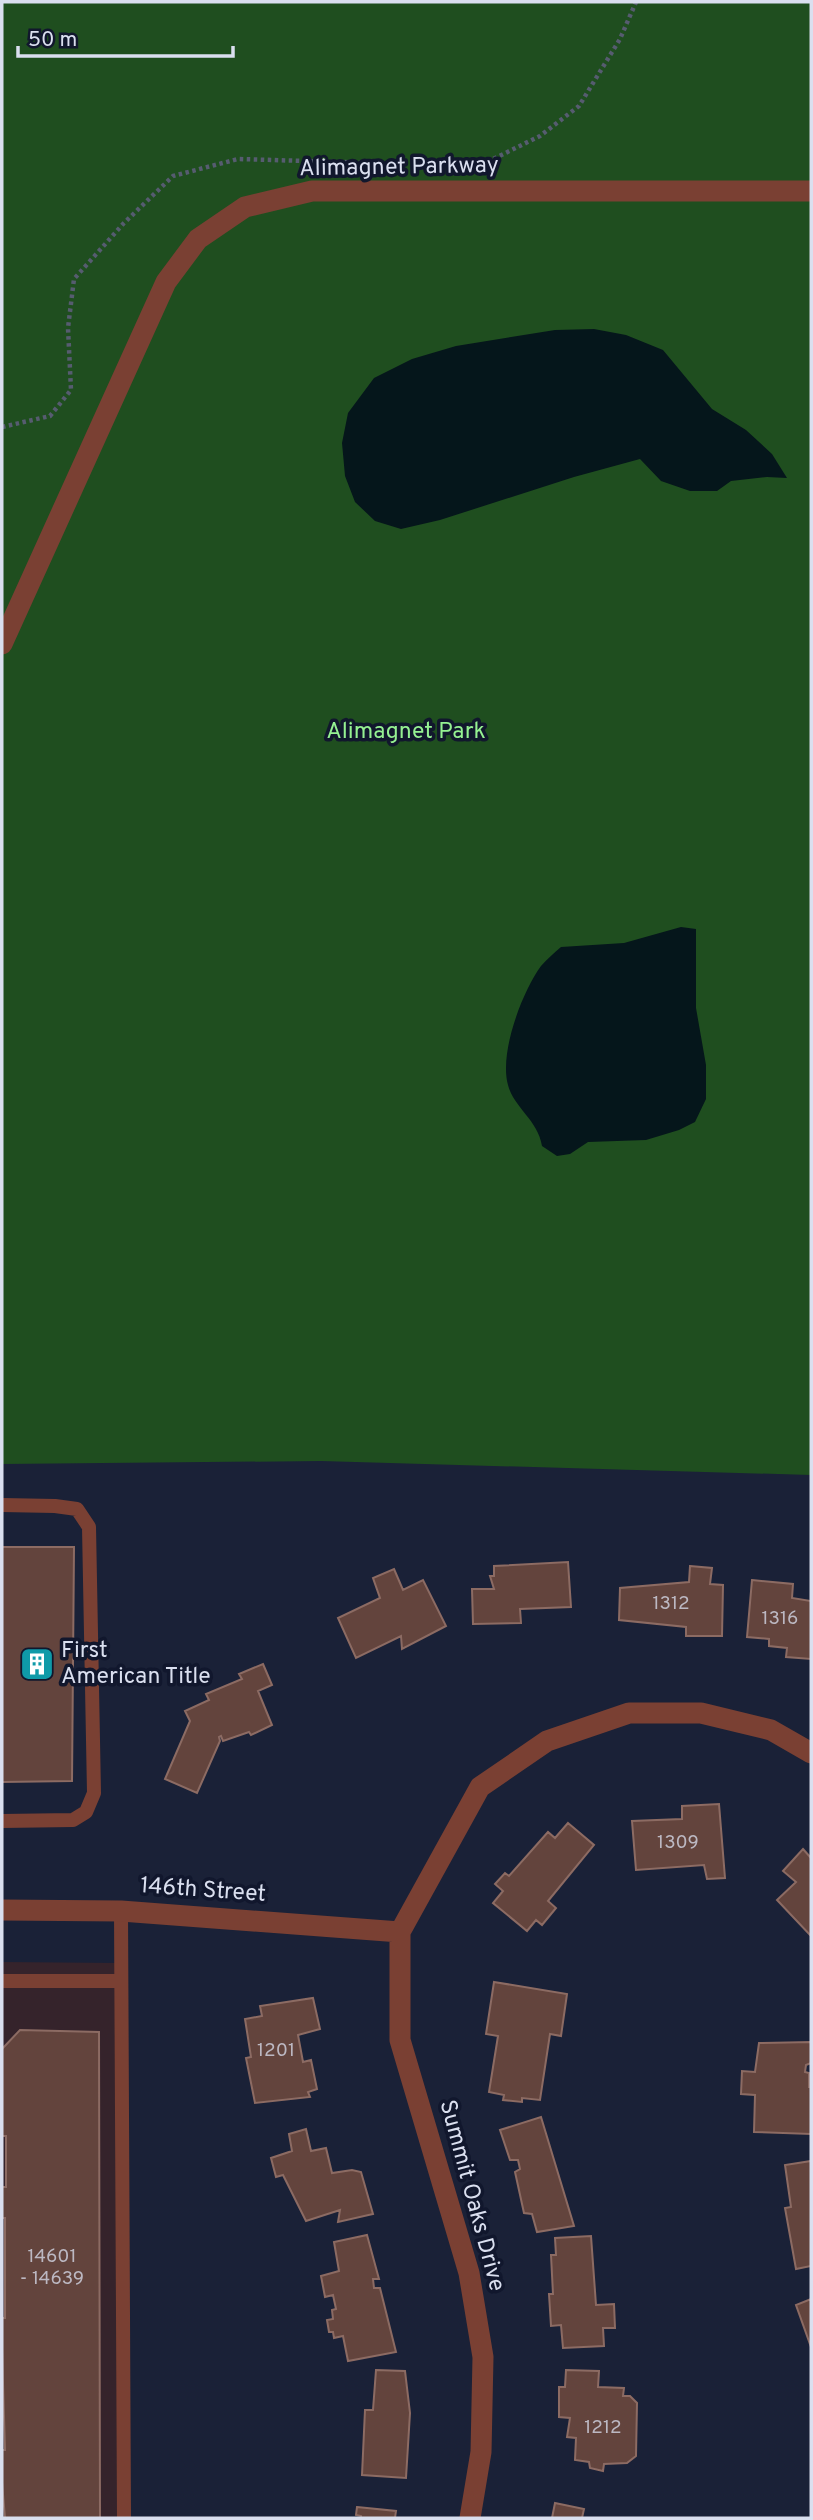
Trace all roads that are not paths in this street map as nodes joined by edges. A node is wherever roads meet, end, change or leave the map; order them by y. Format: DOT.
graph roads {
  1 [pos="811,191"];
  2 [pos="2,644"];
  3 [pos="2,1505"];
  4 [pos="811,1753"];
  5 [pos="2,1821"];
  6 [pos="2,1910"];
  7 [pos="121,1911"];
  8 [pos="400,1932"];
  9 [pos="2,1981"];
  10 [pos="121,1981"];
  11 [pos="124,2518"];
  12 [pos="470,2518"];
  1 -- 2 [label="street, Alimagnet Parkway"];
  3 -- 5 [label="lane"];
  4 -- 8 [label="street"];
  6 -- 7 [label="street, 146th Street"];
  7 -- 8 [label="street, 146th Street"];
  7 -- 10 [label="lane"];
  8 -- 12 [label="street, Summit Oaks Drive"];
  9 -- 10 [label="lane"];
  10 -- 11 [label="lane"];
}
